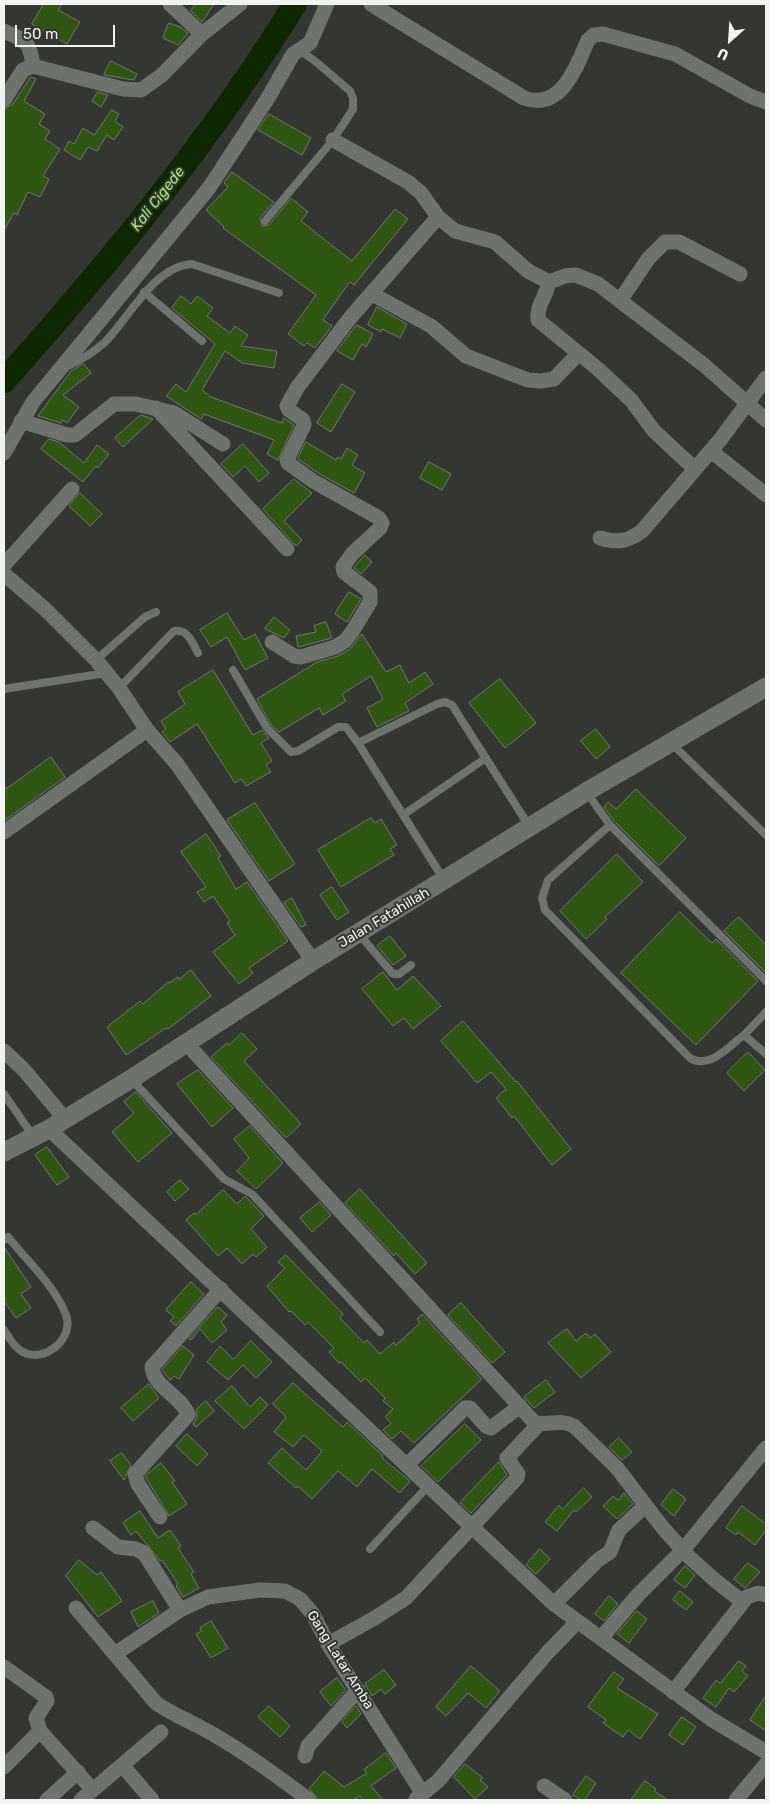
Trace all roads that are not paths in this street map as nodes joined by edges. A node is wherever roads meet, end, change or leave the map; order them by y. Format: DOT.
graph roads {
  1 [pos="170,4"];
  2 [pos="240,4"];
  3 [pos="327,4"];
  4 [pos="371,4"];
  5 [pos="4,31"];
  6 [pos="202,34"];
  7 [pos="299,50"];
  8 [pos="33,66"];
  9 [pos="4,100"];
  10 [pos="766,102"];
  11 [pos="333,140"];
  12 [pos="438,217"];
  13 [pos="265,221"];
  14 [pos="740,274"];
  15 [pos="549,282"];
  16 [pos="144,292"];
  17 [pos="279,293"];
  18 [pos="372,294"];
  19 [pos="621,299"];
  20 [pos="202,341"];
  21 [pos="578,354"];
  22 [pos="59,371"];
  23 [pos="766,378"];
  24 [pos="748,404"];
  25 [pos="155,407"];
  26 [pos="766,420"];
  27 [pos="21,421"];
  28 [pos="222,444"];
  29 [pos="711,451"];
  30 [pos="4,453"];
  31 [pos="695,469"];
  32 [pos="72,489"];
  33 [pos="766,496"];
  34 [pos="600,538"];
  35 [pos="286,549"];
  36 [pos="4,565"];
  37 [pos="4,574"];
  38 [pos="156,612"];
  39 [pos="272,642"];
  40 [pos="198,652"];
  41 [pos="96,660"];
  42 [pos="233,670"];
  43 [pos="106,672"];
  44 [pos="766,687"];
  45 [pos="4,688"];
  46 [pos="119,688"];
  47 [pos="147,730"];
  48 [pos="669,742"];
  49 [pos="358,743"];
  50 [pos="486,758"];
  51 [pos="586,792"];
  52 [pos="403,815"];
  53 [pos="610,825"];
  54 [pos="530,827"];
  55 [pos="4,832"];
  56 [pos="766,836"];
  57 [pos="445,881"];
  58 [pos="358,934"];
  59 [pos="313,961"];
  60 [pos="411,965"];
  61 [pos="766,981"];
  62 [pos="766,1012"];
  63 [pos="744,1035"];
  64 [pos="185,1042"];
  65 [pos="4,1051"];
  66 [pos="766,1054"];
  67 [pos="131,1079"];
  68 [pos="4,1094"];
  69 [pos="64,1118"];
  70 [pos="41,1133"];
  71 [pos="4,1152"];
  72 [pos="5,1236"];
  73 [pos="221,1289"];
  74 [pos="4,1330"];
  75 [pos="380,1332"];
  76 [pos="520,1406"];
  77 [pos="539,1424"];
  78 [pos="766,1448"];
  79 [pos="407,1465"];
  80 [pos="428,1486"];
  81 [pos="645,1506"];
  82 [pos="160,1517"];
  83 [pos="471,1526"];
  84 [pos="93,1528"];
  85 [pos="370,1549"];
  86 [pos="683,1550"];
  87 [pos="766,1595"];
  88 [pos="743,1602"];
  89 [pos="554,1604"];
  90 [pos="76,1608"];
  91 [pos="180,1610"];
  92 [pos="577,1622"];
  93 [pos="601,1638"];
  94 [pos="328,1644"];
  95 [pos="114,1654"];
  96 [pos="4,1667"];
  97 [pos="358,1690"];
  98 [pos="673,1692"];
  99 [pos="40,1730"];
  100 [pos="161,1732"];
  101 [pos="766,1752"];
  102 [pos="305,1756"];
  103 [pos="766,1764"];
  104 [pos="122,1765"];
  105 [pos="4,1767"];
  106 [pos="78,1772"];
  107 [pos="544,1786"];
  108 [pos="87,1795"];
  109 [pos="419,1797"];
  110 [pos="47,1800"];
  111 [pos="152,1800"];
  112 [pos="310,1800"];
  113 [pos="565,1800"];
  114 [pos="736,1800"];
  1 -- 6 [label="street"];
  2 -- 6 [label="street"];
  3 -- 7 [label="street"];
  4 -- 10 [label="street"];
  5 -- 8 [label="street"];
  6 -- 8 [label="street"];
  7 -- 11 [label="lane"];
  7 -- 22 [label="street"];
  8 -- 9 [label="street"];
  11 -- 12 [label="street"];
  11 -- 13 [label="lane"];
  12 -- 15 [label="street"];
  12 -- 18 [label="street"];
  14 -- 19 [label="street"];
  15 -- 19 [label="street"];
  15 -- 21 [label="street"];
  16 -- 17 [label="lane"];
  16 -- 20 [label="lane"];
  16 -- 22 [label="lane"];
  18 -- 21 [label="street"];
  18 -- 39 [label="street"];
  19 -- 24 [label="street"];
  21 -- 31 [label="street"];
  22 -- 27 [label="street"];
  23 -- 24 [label="street"];
  24 -- 26 [label="street"];
  24 -- 29 [label="street"];
  25 -- 27 [label="street"];
  25 -- 28 [label="street"];
  25 -- 35 [label="street"];
  27 -- 30 [label="street"];
  29 -- 31 [label="street"];
  29 -- 33 [label="street"];
  31 -- 34 [label="street"];
  32 -- 36 [label="street"];
  37 -- 41 [label="street"];
  38 -- 41 [label="lane"];
  40 -- 46 [label="lane"];
  41 -- 43 [label="street"];
  42 -- 49 [label="lane"];
  43 -- 45 [label="lane"];
  43 -- 46 [label="street"];
  44 -- 48 [label="street, Jalan Fatahillah"];
  46 -- 47 [label="street"];
  47 -- 55 [label="street"];
  47 -- 59 [label="street"];
  48 -- 51 [label="street, Jalan Fatahillah"];
  48 -- 56 [label="lane"];
  49 -- 50 [label="lane"];
  49 -- 52 [label="lane"];
  50 -- 52 [label="lane"];
  50 -- 54 [label="lane"];
  51 -- 53 [label="lane"];
  51 -- 54 [label="street, Jalan Fatahillah"];
  52 -- 57 [label="lane"];
  53 -- 61 [label="lane"];
  53 -- 63 [label="lane"];
  54 -- 57 [label="street, Jalan Fatahillah"];
  57 -- 58 [label="street, Jalan Fatahillah"];
  58 -- 59 [label="street, Jalan Fatahillah"];
  58 -- 60 [label="lane"];
  59 -- 64 [label="street, Jalan Fatahillah"];
  62 -- 63 [label="lane"];
  63 -- 66 [label="lane"];
  64 -- 67 [label="street, Jalan Fatahillah"];
  64 -- 76 [label="street"];
  65 -- 69 [label="street"];
  67 -- 69 [label="street, Jalan Fatahillah"];
  67 -- 75 [label="lane"];
  68 -- 70 [label="lane"];
  69 -- 70 [label="street, Jalan Fatahillah"];
  70 -- 71 [label="street, Jalan Fatahillah"];
  70 -- 73 [label="street"];
  72 -- 74 [label="lane"];
  73 -- 79 [label="street"];
  73 -- 82 [label="street"];
  76 -- 77 [label="street"];
  76 -- 79 [label="street"];
  77 -- 81 [label="street"];
  77 -- 83 [label="street"];
  78 -- 86 [label="street"];
  79 -- 80 [label="street"];
  80 -- 83 [label="street"];
  80 -- 85 [label="lane"];
  81 -- 86 [label="street"];
  81 -- 89 [label="street"];
  83 -- 89 [label="street"];
  83 -- 94 [label="street"];
  84 -- 91 [label="street"];
  86 -- 88 [label="street"];
  86 -- 93 [label="street"];
  87 -- 88 [label="street"];
  88 -- 98 [label="street"];
  89 -- 92 [label="street"];
  90 -- 95 [label="street"];
  91 -- 94 [label="street, Gang Latar Amba"];
  91 -- 95 [label="street, Gang Latar Amba"];
  92 -- 93 [label="street"];
  92 -- 109 [label="street"];
  93 -- 98 [label="street"];
  94 -- 97 [label="street, Gang Latar Amba"];
  95 -- 112 [label="street"];
  96 -- 99 [label="street"];
  97 -- 102 [label="street"];
  97 -- 109 [label="street, Gang Latar Amba"];
  98 -- 101 [label="street"];
  99 -- 105 [label="street"];
  99 -- 106 [label="street"];
  100 -- 104 [label="street"];
  103 -- 114 [label="street"];
  104 -- 108 [label="street"];
  104 -- 111 [label="street"];
  106 -- 108 [label="street"];
  106 -- 110 [label="street"];
  107 -- 113 [label="street"];
}
